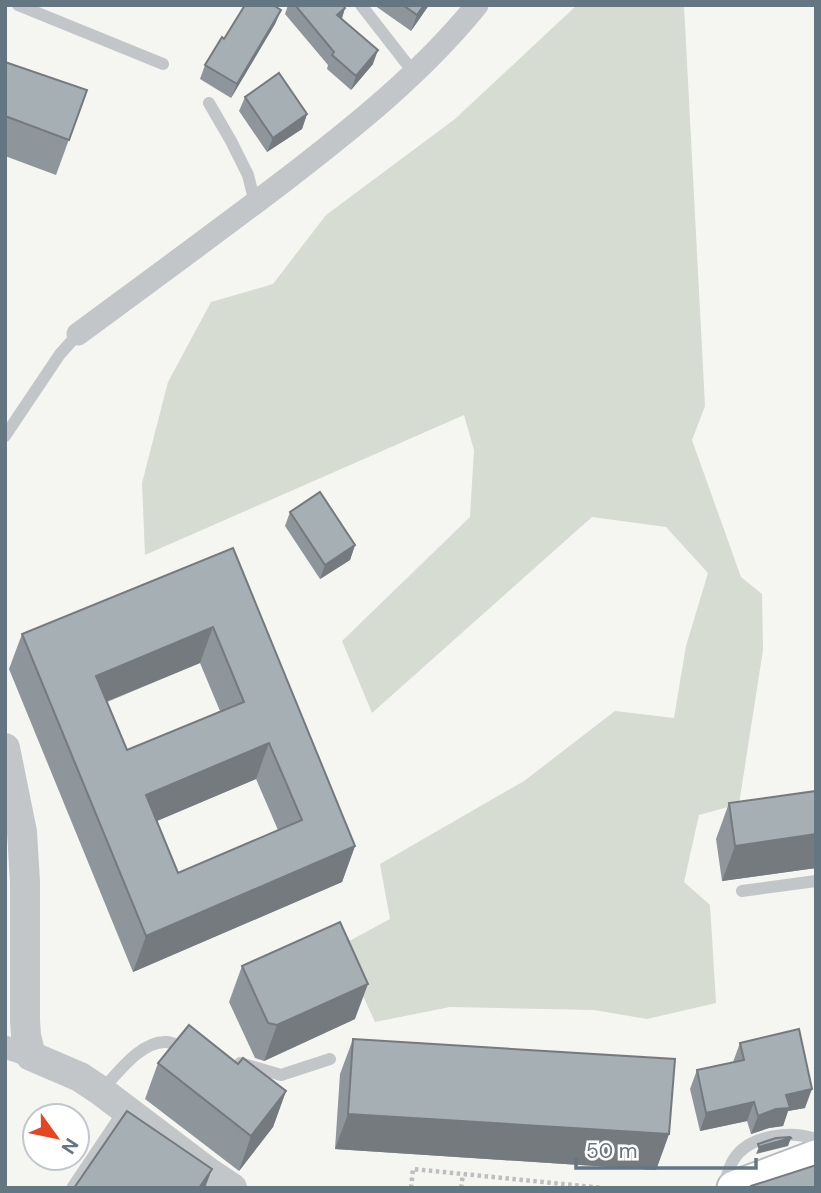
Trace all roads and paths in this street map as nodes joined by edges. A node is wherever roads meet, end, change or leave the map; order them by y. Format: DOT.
graph roads {
  1 [pos="18,5"];
  2 [pos="361,5"];
  3 [pos="477,5"];
  4 [pos="163,64"];
  5 [pos="414,73"];
  6 [pos="209,103"];
  7 [pos="255,204"];
  8 [pos="78,334"];
  9 [pos="5,436"];
  10 [pos="5,748"];
  11 [pos="816,881"];
  12 [pos="742,891"];
  13 [pos="18,1051"];
  14 [pos="196,1051"];
  15 [pos="330,1059"];
  16 [pos="232,1061"];
  17 [pos="101,1091"];
  18 [pos="125,1109"];
  19 [pos="816,1139"];
  20 [pos="816,1157"];
  21 [pos="463,1174"];
  22 [pos="72,1188"];
  23 [pos="232,1188"];
  24 [pos="411,1188"];
  25 [pos="461,1188"];
  26 [pos="603,1188"];
  27 [pos="723,1188"];
  28 [pos="734,1188"];
  1 -- 4 [label="lane"];
  2 -- 5 [label="lane"];
  3 -- 5 [label="street"];
  5 -- 7 [label="street"];
  6 -- 7 [label="lane"];
  7 -- 8 [label="street"];
  8 -- 9 [label="lane"];
  10 -- 13 [label="street"];
  11 -- 12 [label="lane"];
  13 -- 17 [label="street"];
  14 -- 17 [label="lane"];
  15 -- 16 [label="lane"];
  17 -- 18 [label="street"];
  18 -- 22 [label="lane"];
  18 -- 23 [label="street"];
  19 -- 27 [label="lane"];
  20 -- 28 [label="main road"];
  21 -- 24 [label="path"];
  21 -- 25 [label="path"];
  21 -- 26 [label="path"];
}
